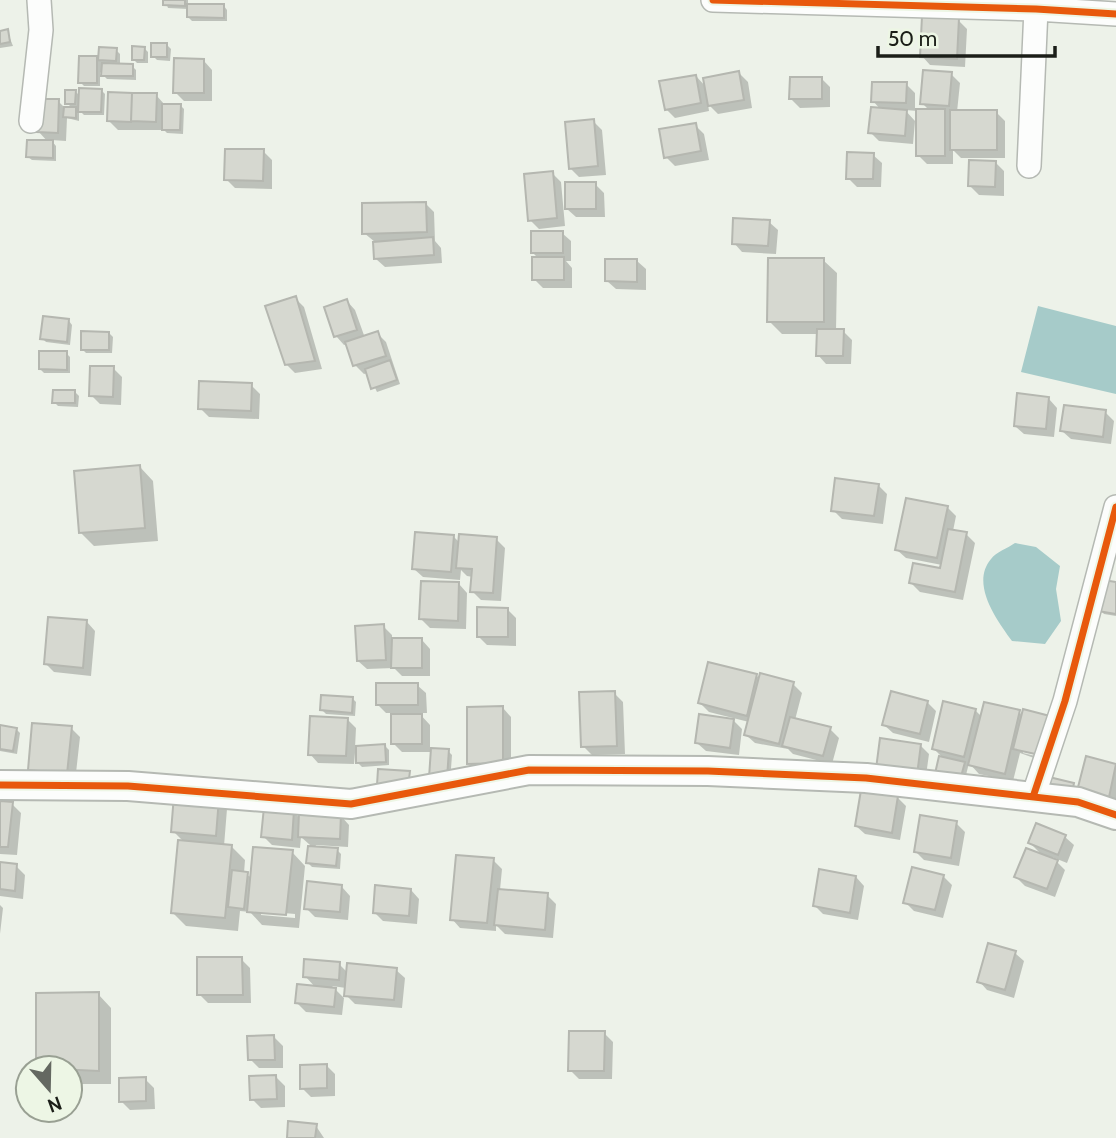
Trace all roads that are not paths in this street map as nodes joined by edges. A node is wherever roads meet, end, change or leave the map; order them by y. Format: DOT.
graph roads {
  1 [pos="39,0"];
  2 [pos="713,0"];
  3 [pos="1036,9"];
  4 [pos="1116,14"];
  5 [pos="31,121"];
  6 [pos="1029,166"];
  7 [pos="1116,507"];
  8 [pos="0,785"];
  9 [pos="1033,797"];
  10 [pos="1116,815"];
  1 -- 5 [label="street"];
  2 -- 3 [label="street"];
  3 -- 4 [label="street"];
  3 -- 6 [label="street"];
  7 -- 9 [label="street"];
  8 -- 9 [label="street"];
  9 -- 10 [label="street"];
}
